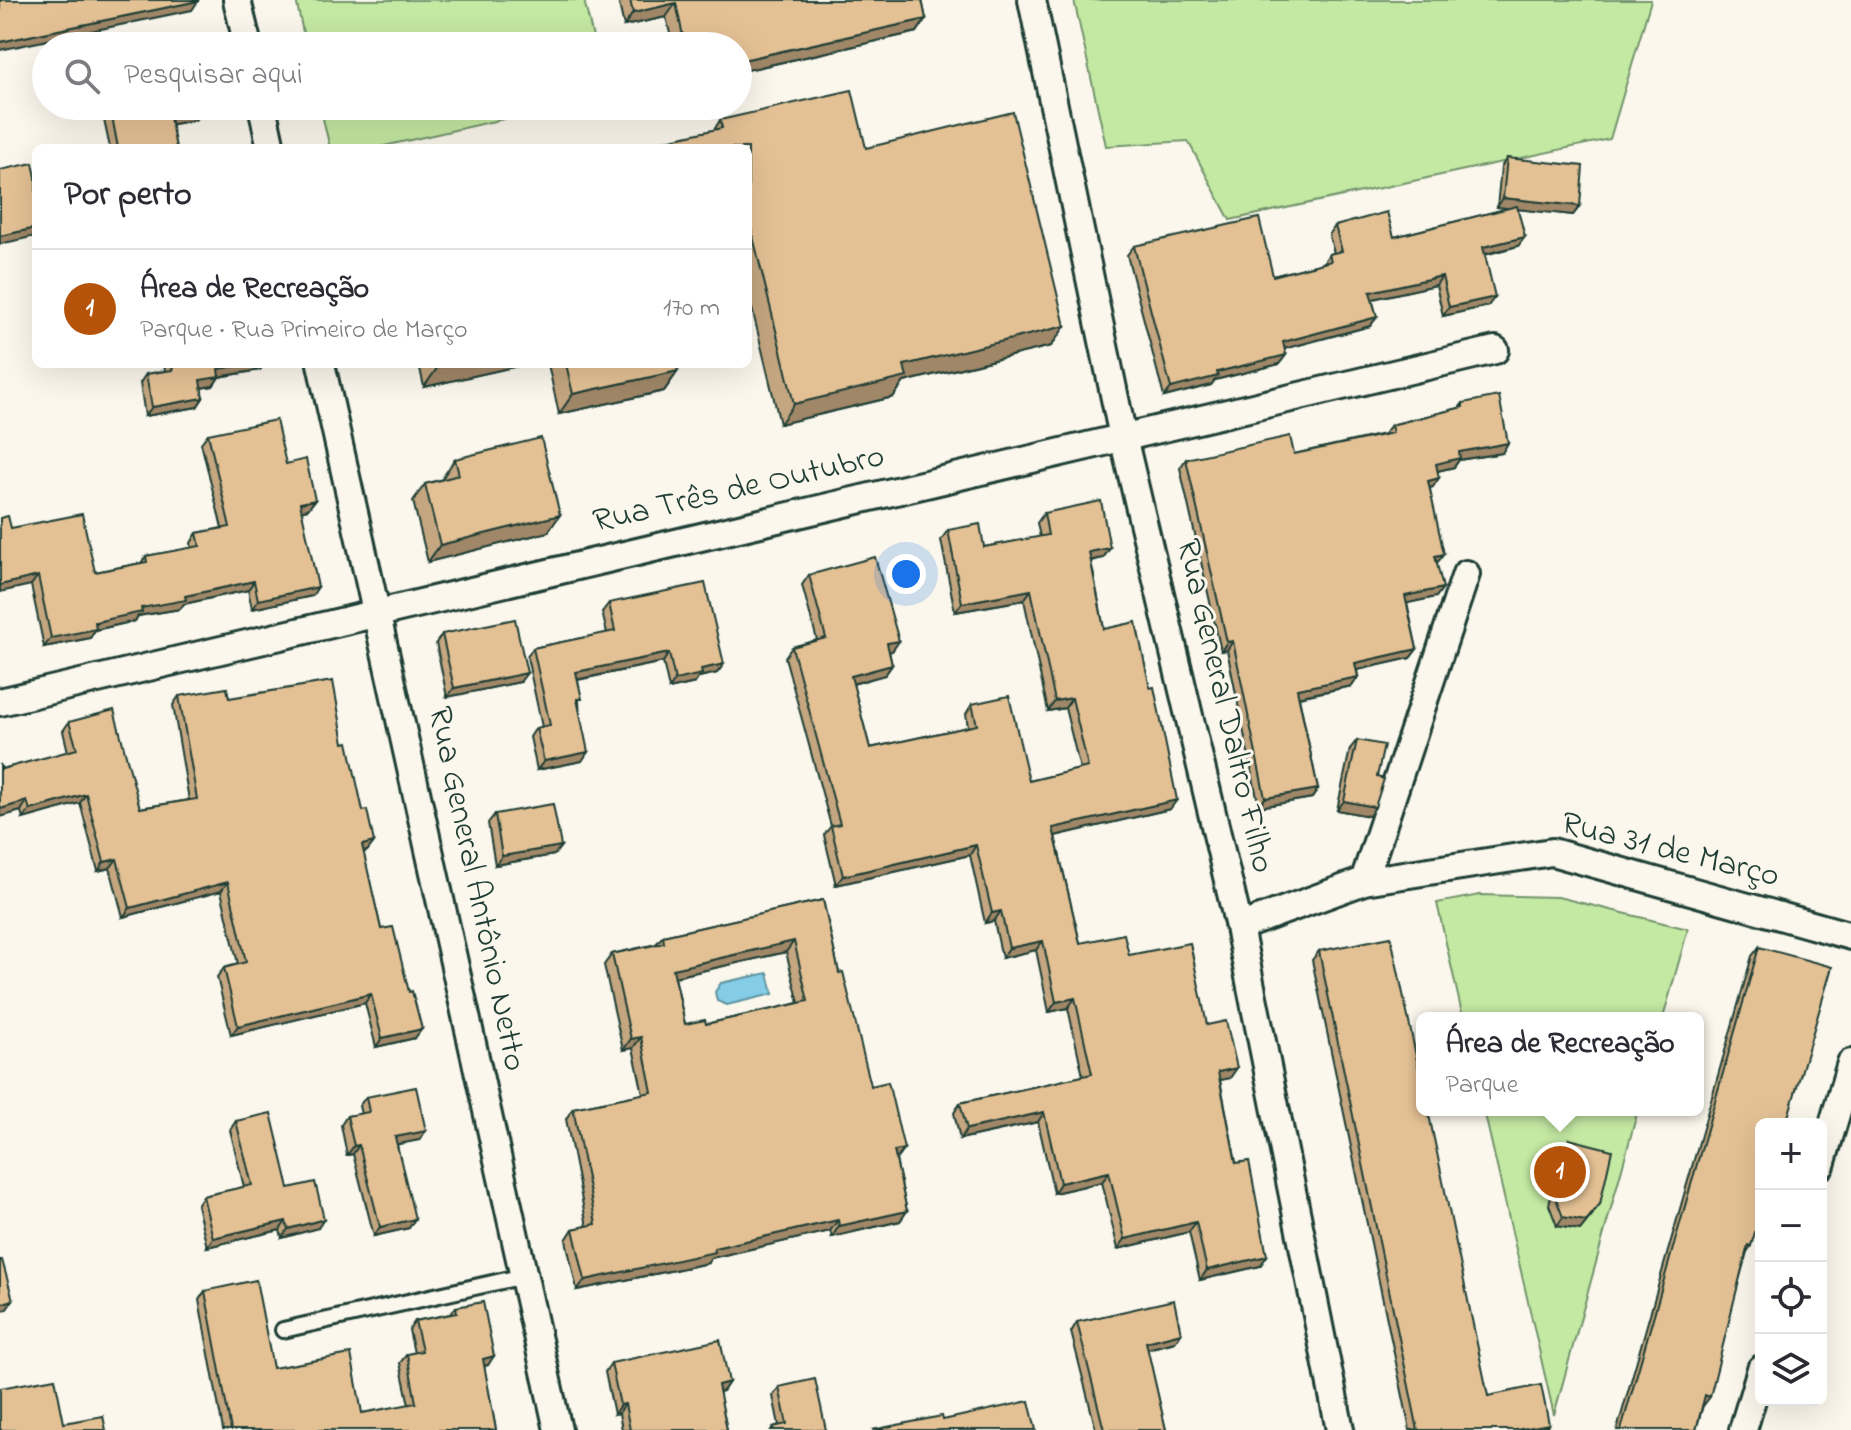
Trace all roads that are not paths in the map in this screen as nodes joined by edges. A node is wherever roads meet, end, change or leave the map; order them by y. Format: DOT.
graph roads {
  1 [pos="237,0"];
  2 [pos="1032,0"];
  3 [pos="245,32"];
  4 [pos="265,120"];
  5 [pos="270,144"];
  6 [pos="1495,350"];
  7 [pos="322,368"];
  8 [pos="1123,437"];
  9 [pos="1466,574"];
  10 [pos="378,612"];
  11 [pos="0,702"];
  12 [pos="1364,881"];
  13 [pos="1239,927"];
  14 [pos="1851,936"];
  15 [pos="1851,1063"];
  16 [pos="1827,1145"];
  17 [pos="524,1276"];
  18 [pos="283,1330"];
  19 [pos="1755,1389"];
  20 [pos="558,1430"];
  21 [pos="1340,1430"];
  22 [pos="1743,1430"];
  1 -- 3 [label="street"];
  2 -- 8 [label="street, Rua General Daltro Filho"];
  4 -- 5 [label="street"];
  6 -- 8 [label="street, Rua Três de Outubro"];
  7 -- 10 [label="street, Rua General Antônio Netto"];
  8 -- 10 [label="street, Rua Três de Outubro"];
  8 -- 13 [label="street, Rua General Daltro Filho"];
  9 -- 12 [label="street"];
  10 -- 11 [label="street, Rua Três de Outubro"];
  10 -- 17 [label="street, Rua General Antônio Netto"];
  12 -- 13 [label="street, Rua 31 de Março"];
  12 -- 14 [label="street, Rua 31 de Março"];
  13 -- 21 [label="street, Rua General Daltro Filho"];
  15 -- 16 [label="street"];
  17 -- 18 [label="lane"];
  17 -- 20 [label="street, Rua General Antônio Netto"];
  19 -- 22 [label="street"];
}
